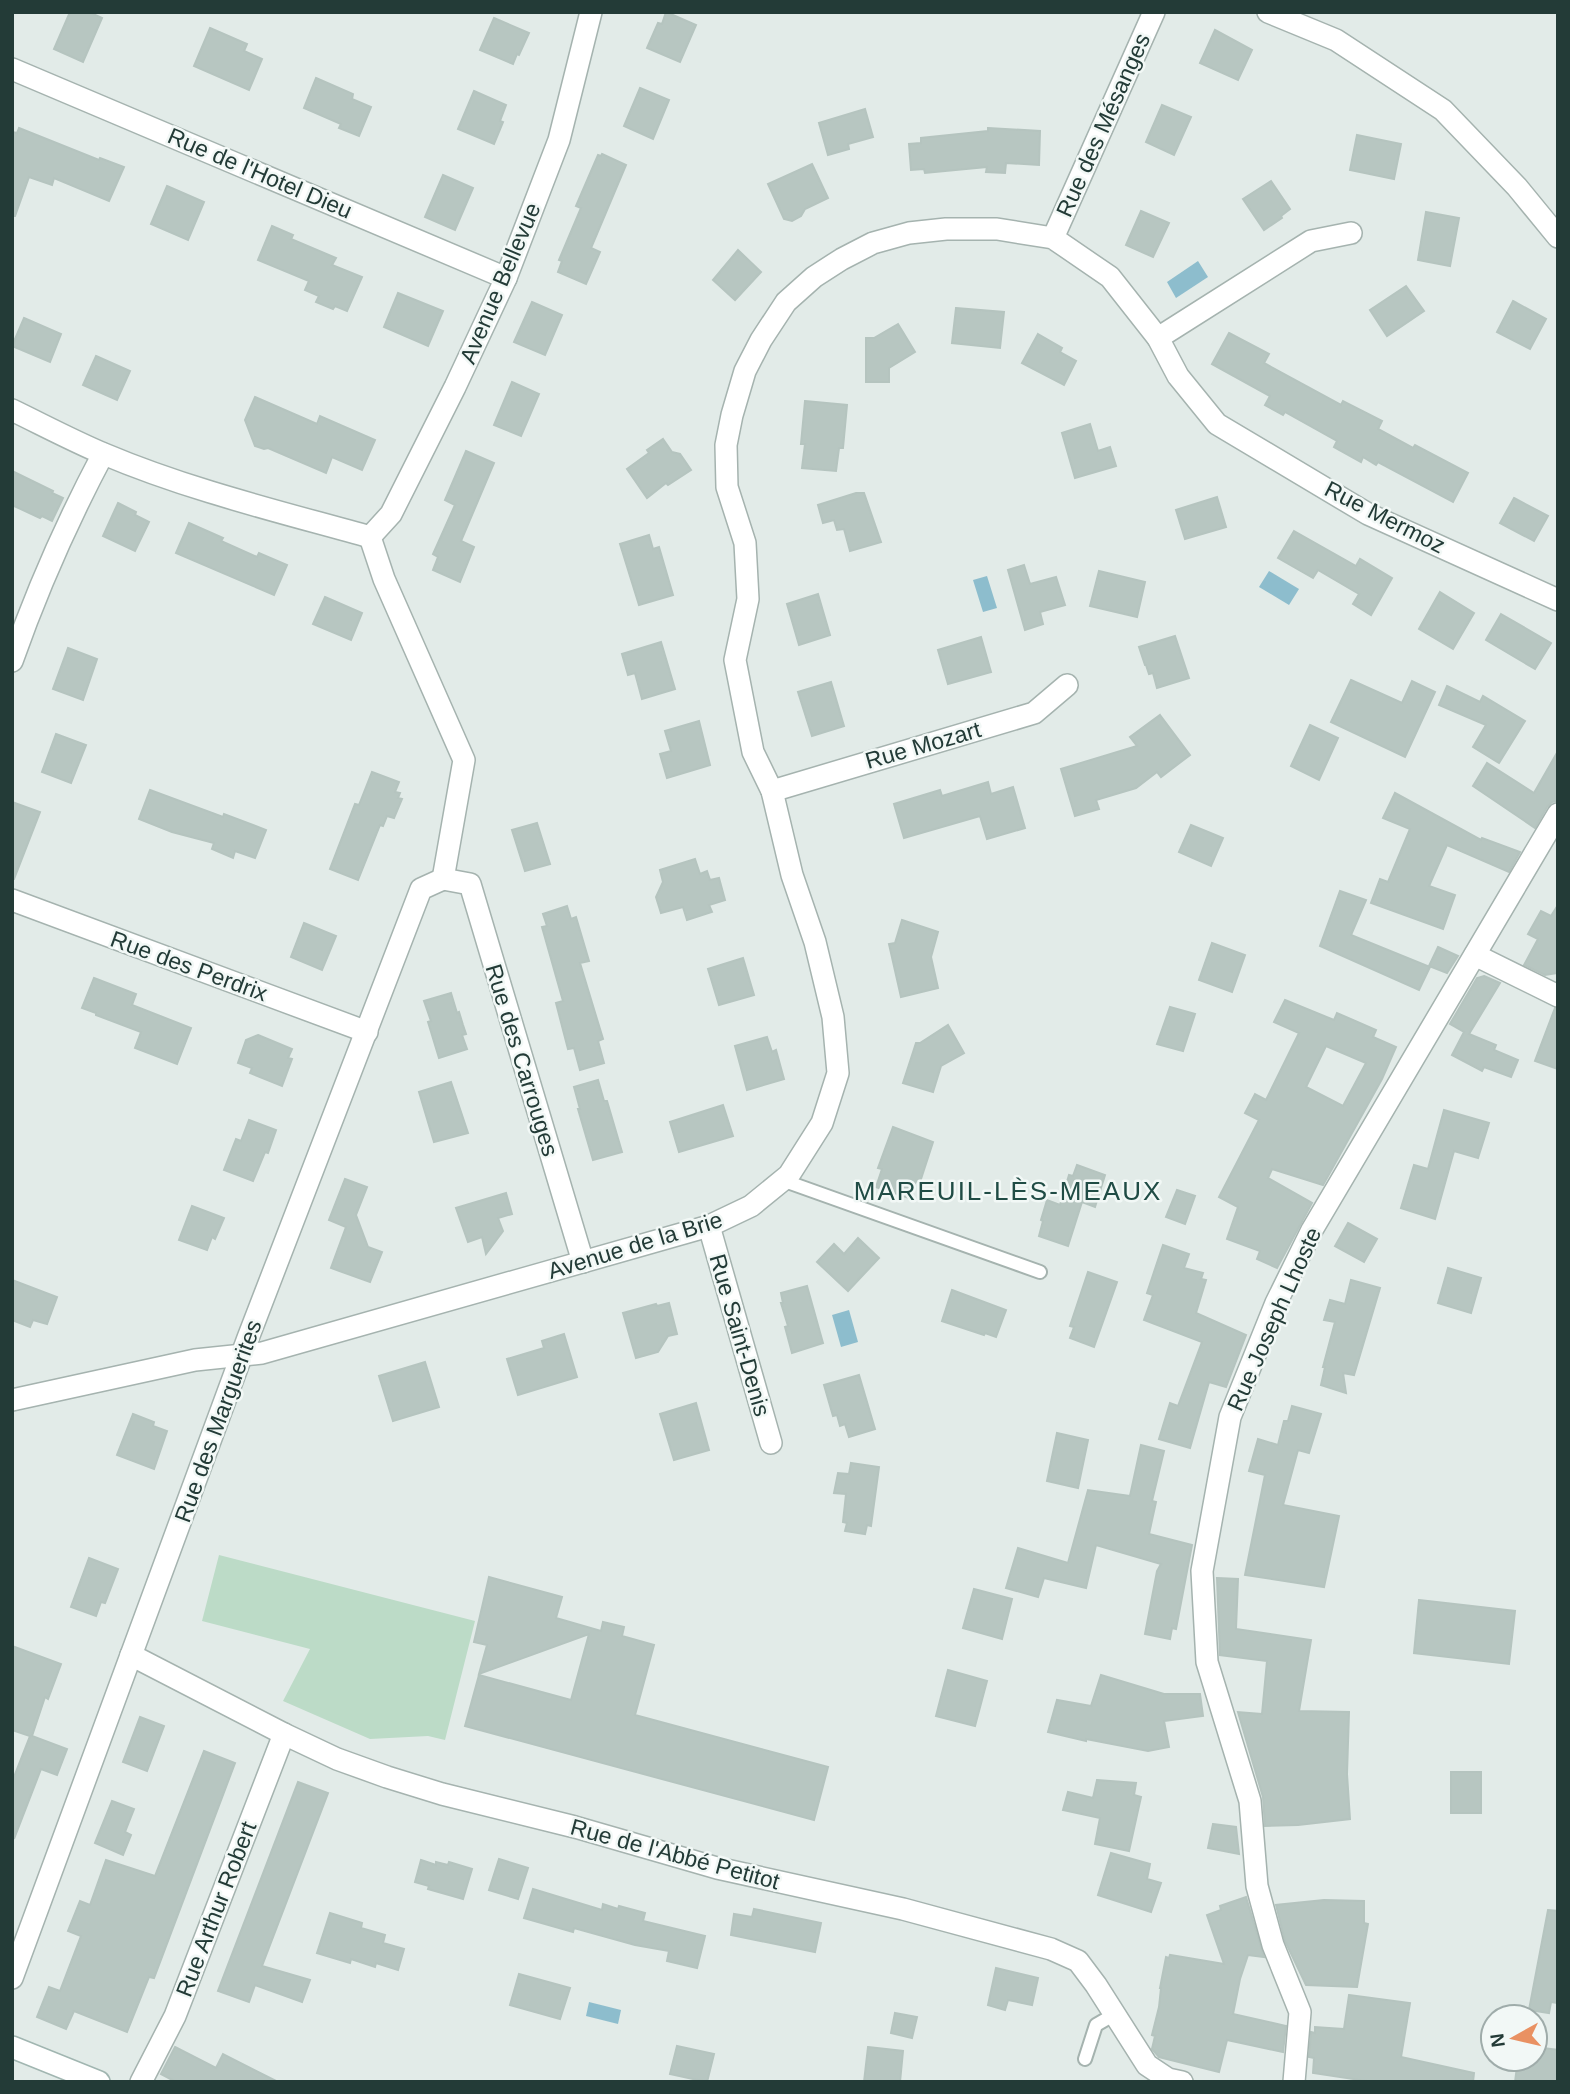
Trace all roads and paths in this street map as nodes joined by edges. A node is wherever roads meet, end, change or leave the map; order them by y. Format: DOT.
graph roads {
  1 [pos="591,12"];
  2 [pos="1154,12"];
  3 [pos="1268,12"];
  4 [pos="12,69"];
  5 [pos="1351,233"];
  6 [pos="1558,237"];
  7 [pos="1053,238"];
  8 [pos="506,278"];
  9 [pos="1158,338"];
  10 [pos="12,410"];
  11 [pos="103,454"];
  12 [pos="370,537"];
  13 [pos="1558,600"];
  14 [pos="12,661"];
  15 [pos="1067,685"];
  16 [pos="772,791"];
  17 [pos="1558,814"];
  18 [pos="443,879"];
  19 [pos="12,900"];
  20 [pos="1475,955"];
  21 [pos="1558,996"];
  22 [pos="367,1032"];
  23 [pos="782,1180"];
  24 [pos="709,1226"];
  25 [pos="583,1262"];
  26 [pos="1040,1272"];
  27 [pos="243,1356"];
  28 [pos="12,1400"];
  29 [pos="771,1443"];
  30 [pos="131,1655"];
  31 [pos="284,1734"];
  32 [pos="12,1978"];
  33 [pos="1115,2014"];
  34 [pos="12,2047"];
  35 [pos="1084,2059"];
  36 [pos="1296,2081"];
  37 [pos="99,2082"];
  38 [pos="141,2082"];
  39 [pos="1182,2082"];
  1 -- 8 [label="street, Avenue Bellevue"];
  2 -- 7 [label="street, Rue des Mésanges"];
  3 -- 6 [label="street"];
  4 -- 8 [label="street, Rue de l'Hotel Dieu"];
  5 -- 9 [label="street"];
  7 -- 9 [label="street"];
  7 -- 16 [label="street, Avenue de la Brie"];
  8 -- 12 [label="street, Avenue Bellevue"];
  9 -- 13 [label="street, Rue Mermoz"];
  10 -- 11 [label="street"];
  11 -- 12 [label="street"];
  11 -- 14 [label="street"];
  12 -- 18 [label="street"];
  15 -- 16 [label="street, Rue Mozart"];
  16 -- 23 [label="street, Avenue de la Brie"];
  17 -- 20 [label="street, Rue Joseph Lhoste"];
  18 -- 22 [label="street, Rue des Marguerites"];
  18 -- 25 [label="street, Rue des Carrouges"];
  19 -- 22 [label="street, Rue des Perdrix"];
  20 -- 21 [label="street"];
  20 -- 36 [label="street, Rue Joseph Lhoste"];
  22 -- 27 [label="street, Rue des Marguerites"];
  23 -- 24 [label="street, Avenue de la Brie"];
  23 -- 26 [label="lane"];
  24 -- 25 [label="street, Avenue de la Brie"];
  24 -- 29 [label="street, Rue Saint-Denis"];
  25 -- 27 [label="street, Avenue de la Brie"];
  27 -- 28 [label="street, Avenue de la Brie"];
  27 -- 30 [label="street, Rue des Marguerites"];
  30 -- 31 [label="street, Rue de l'Abbé Petitot"];
  30 -- 32 [label="street, Rue des Marguerites"];
  31 -- 33 [label="street, Rue de l'Abbé Petitot"];
  31 -- 38 [label="street, Rue Arthur Robert"];
  33 -- 35 [label="lane"];
  33 -- 39 [label="street, Rue de l'Abbé Petitot"];
  34 -- 37 [label="street"];
}
